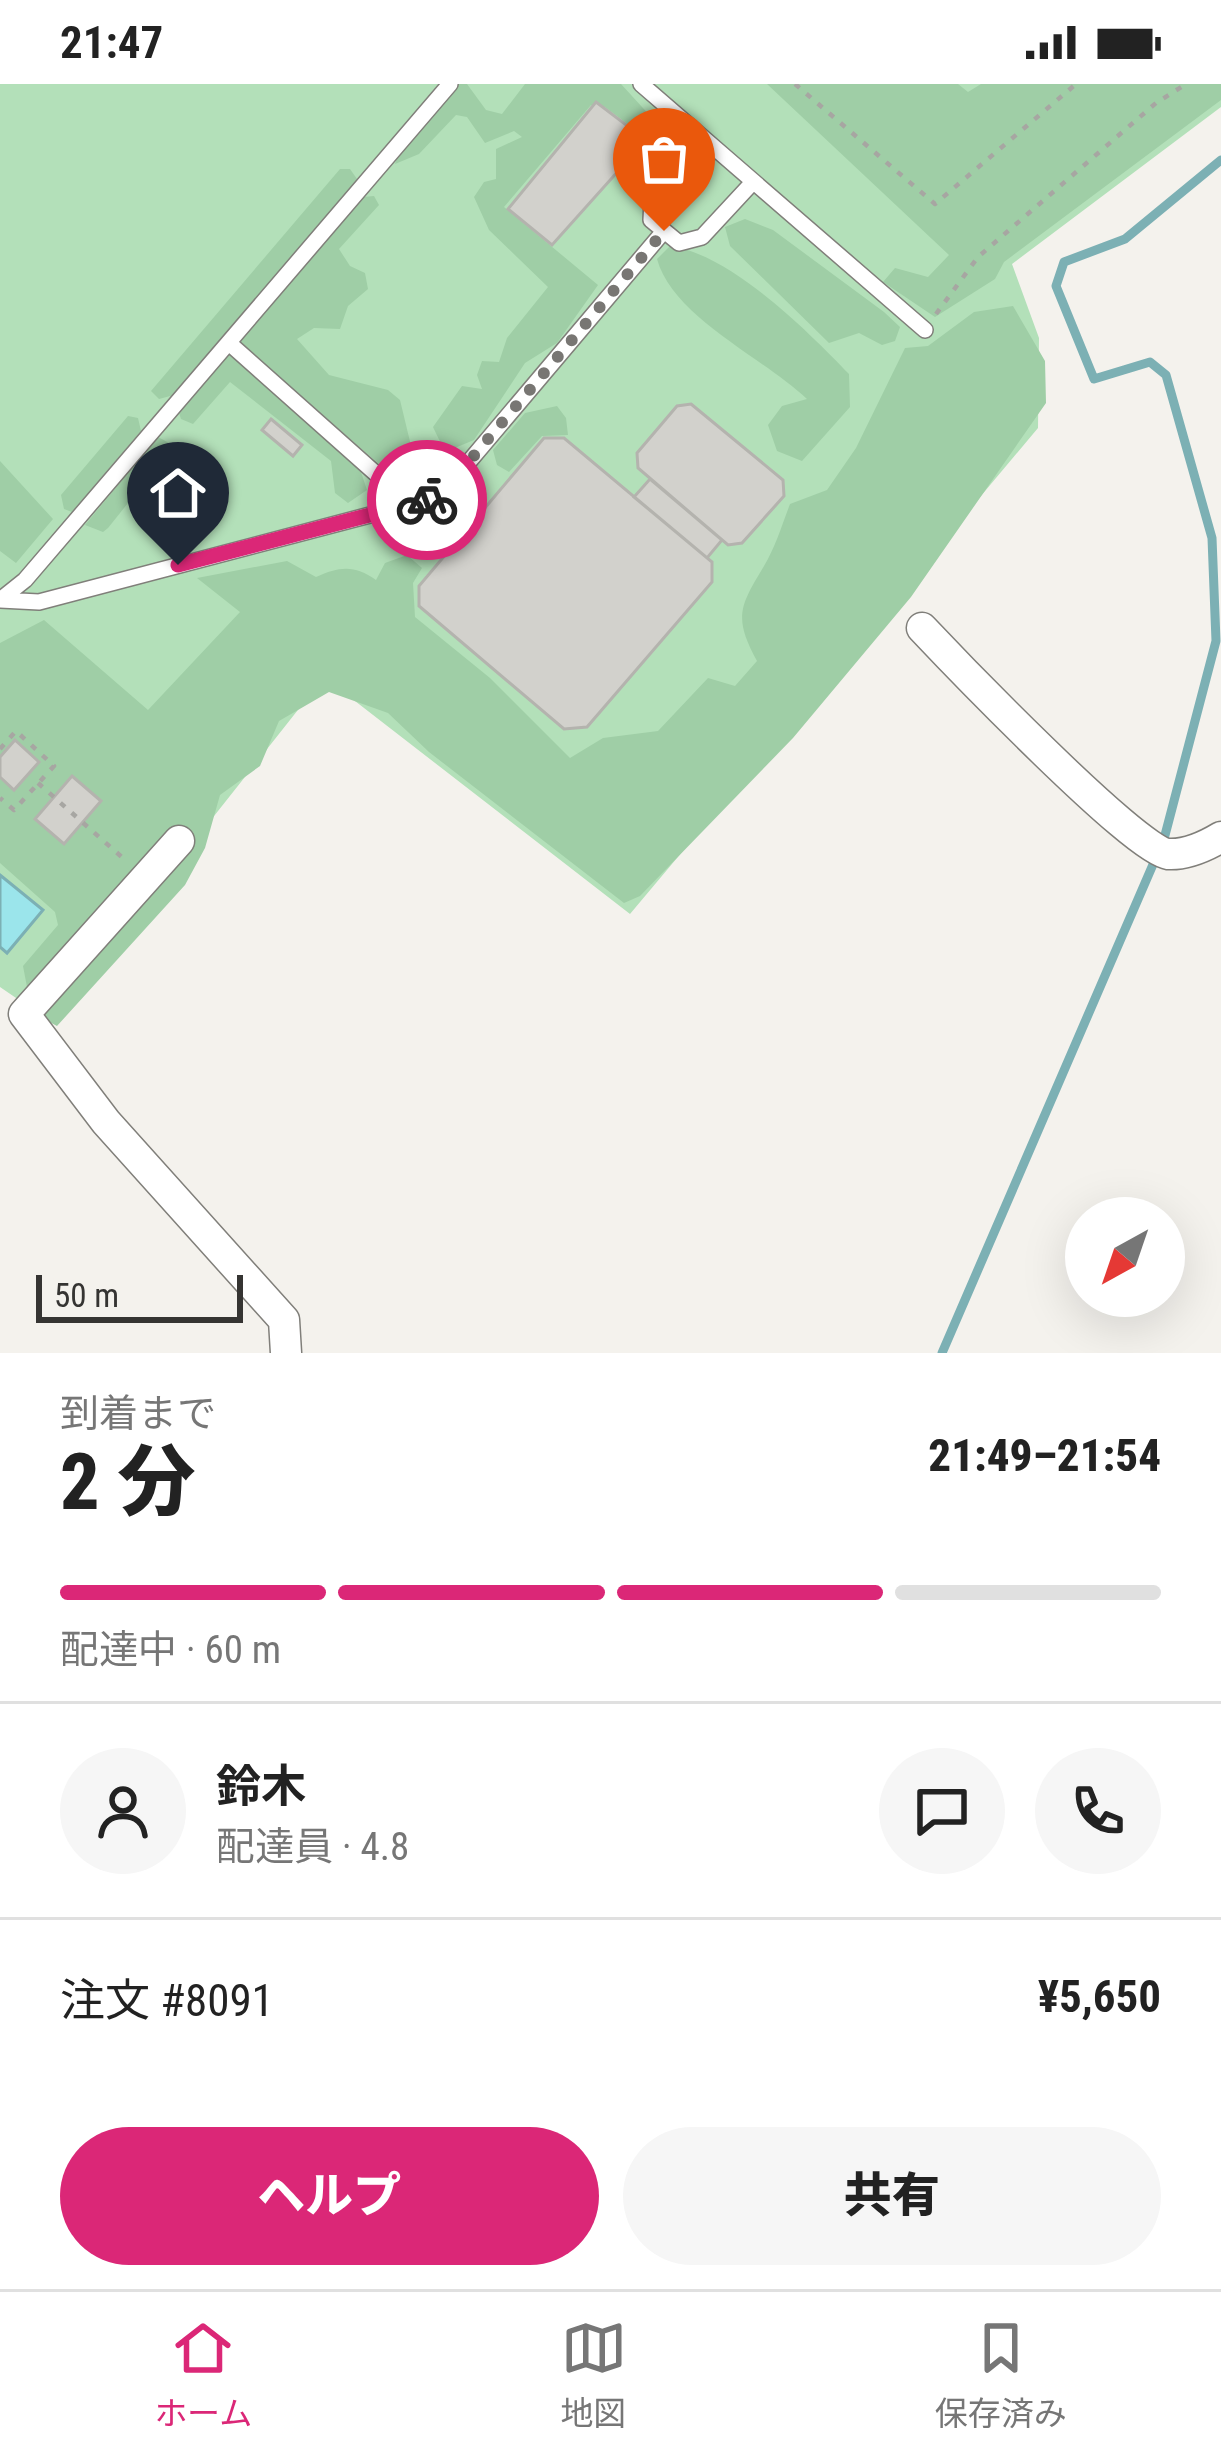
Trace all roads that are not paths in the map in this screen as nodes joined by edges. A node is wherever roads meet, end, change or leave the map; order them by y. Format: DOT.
graph roads {
  1 [pos="450,84"];
  2 [pos="641,84"];
  3 [pos="703,139"];
  4 [pos="753,182"];
  5 [pos="664,231"];
  6 [pos="925,330"];
  7 [pos="229,343"];
  8 [pos="410,504"];
  9 [pos="0,600"];
  10 [pos="922,628"];
  11 [pos="1221,837"];
  12 [pos="179,842"];
  13 [pos="12,1004"];
  14 [pos="286,1353"];
  1 -- 7 [label="lane"];
  2 -- 3 [label="lane"];
  3 -- 4 [label="lane"];
  3 -- 5 [label="lane"];
  4 -- 5 [label="lane"];
  4 -- 6 [label="lane"];
  5 -- 8 [label="lane"];
  7 -- 8 [label="lane"];
  7 -- 9 [label="lane"];
  8 -- 9 [label="lane"];
  10 -- 11 [label="street"];
  12 -- 13 [label="street"];
  13 -- 14 [label="street"];
}
